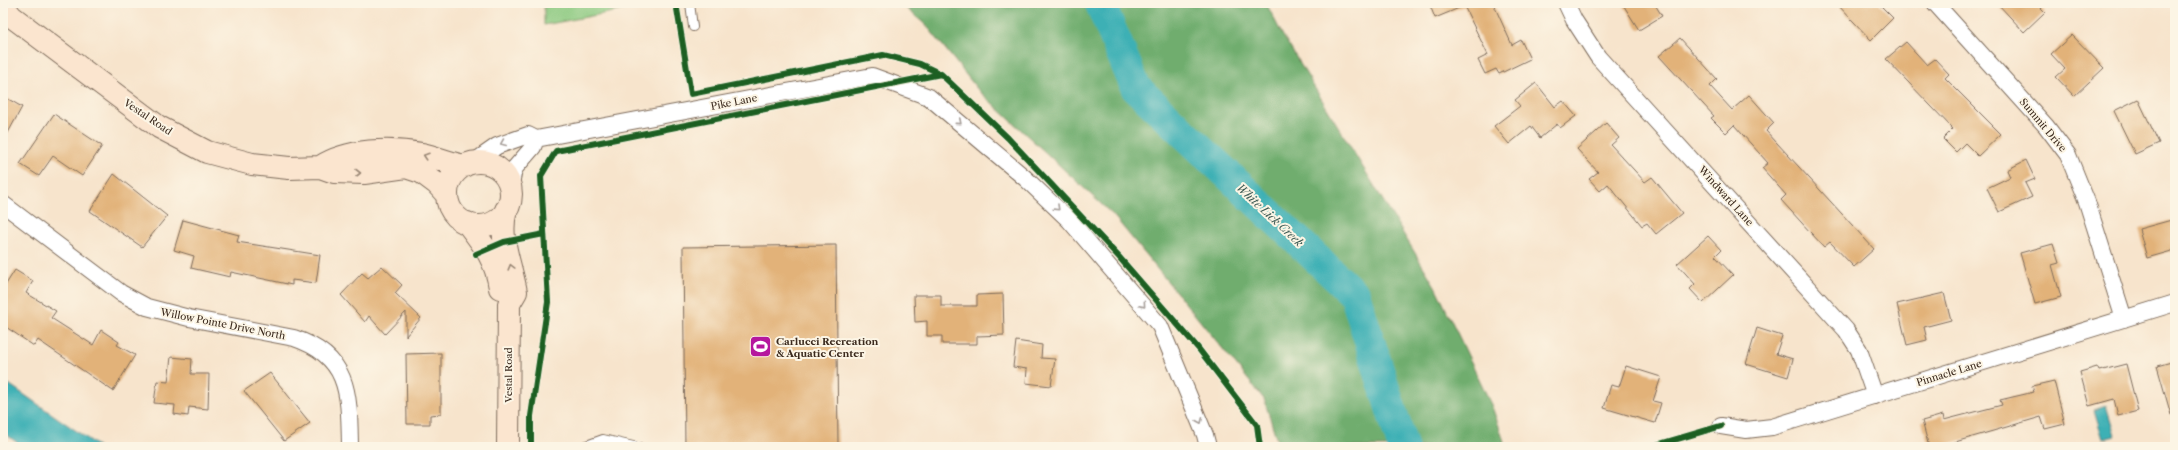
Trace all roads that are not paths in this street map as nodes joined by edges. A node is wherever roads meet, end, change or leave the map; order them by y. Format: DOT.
graph roads {
  1 [pos="690,3"];
  2 [pos="1566,3"];
  3 [pos="1935,3"];
  4 [pos="3,5"];
  5 [pos="693,27"];
  6 [pos="536,139"];
  7 [pos="469,164"];
  8 [pos="320,167"];
  9 [pos="510,189"];
  10 [pos="447,195"];
  11 [pos="3,204"];
  12 [pos="506,210"];
  13 [pos="467,223"];
  14 [pos="2175,303"];
  15 [pos="509,304"];
  16 [pos="2124,319"];
  17 [pos="1875,396"];
  18 [pos="1721,426"];
  19 [pos="350,447"];
  20 [pos="508,447"];
  21 [pos="581,447"];
  22 [pos="638,447"];
  23 [pos="1208,447"];
  1 -- 5 [label="lane"];
  2 -- 17 [label="street, Windward Lane"];
  3 -- 16 [label="street, Summit Drive"];
  4 -- 8 [label="street, Vestal Road"];
  6 -- 7 [label="street, Pike Lane, one-way"];
  6 -- 9 [label="street"];
  6 -- 23 [label="street, Pike Lane, one-way"];
  7 -- 8 [label="street, Vestal Road, one-way"];
  7 -- 9 [label="street"];
  7 -- 10 [label="street"];
  8 -- 10 [label="street, Vestal Road, one-way"];
  9 -- 12 [label="street"];
  10 -- 13 [label="street"];
  11 -- 19 [label="street, Willow Pointe Drive North"];
  12 -- 13 [label="street"];
  15 -- 12 [label="street, Vestal Road, one-way"];
  13 -- 15 [label="street"];
  14 -- 16 [label="street, Pinnacle Lane"];
  15 -- 20 [label="street, Vestal Road"];
  16 -- 17 [label="street, Pinnacle Lane"];
  17 -- 18 [label="street, Pinnacle Lane"];
  21 -- 22 [label="lane"];
}
